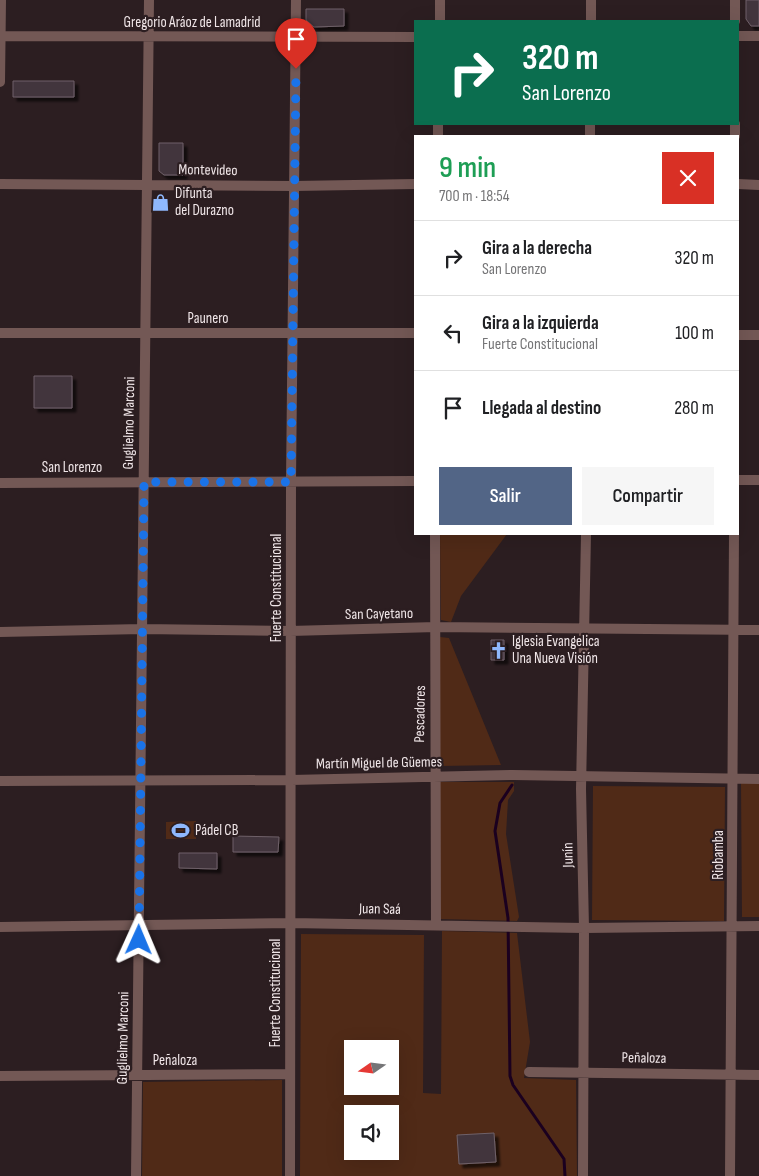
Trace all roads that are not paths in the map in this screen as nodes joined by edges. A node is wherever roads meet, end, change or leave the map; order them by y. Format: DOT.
graph roads {
  1 [pos="1,0"];
  2 [pos="149,0"];
  3 [pos="296,0"];
  4 [pos="440,0"];
  5 [pos="591,0"];
  6 [pos="735,0"];
  7 [pos="440,20"];
  8 [pos="591,20"];
  9 [pos="735,20"];
  10 [pos="0,36"];
  11 [pos="148,36"];
  12 [pos="414,36"];
  13 [pos="739,36"];
  14 [pos="759,36"];
  15 [pos="296,37"];
  16 [pos="0,82"];
  17 [pos="0,184"];
  18 [pos="147,184"];
  19 [pos="414,184"];
  20 [pos="739,184"];
  21 [pos="759,184"];
  22 [pos="294,186"];
  23 [pos="145,332"];
  24 [pos="414,333"];
  25 [pos="0,334"];
  26 [pos="292,334"];
  27 [pos="739,335"];
  28 [pos="759,335"];
  29 [pos="414,480"];
  30 [pos="739,480"];
  31 [pos="759,480"];
  32 [pos="0,482"];
  33 [pos="144,482"];
  34 [pos="291,482"];
  35 [pos="435,535"];
  36 [pos="586,535"];
  37 [pos="734,535"];
  38 [pos="436,627"];
  39 [pos="142,628"];
  40 [pos="586,628"];
  41 [pos="734,630"];
  42 [pos="759,630"];
  43 [pos="290,631"];
  44 [pos="0,632"];
  45 [pos="582,776"];
  46 [pos="434,777"];
  47 [pos="733,779"];
  48 [pos="759,779"];
  49 [pos="140,780"];
  50 [pos="291,780"];
  51 [pos="0,781"];
  52 [pos="291,923"];
  53 [pos="139,924"];
  54 [pos="436,925"];
  55 [pos="759,926"];
  56 [pos="733,927"];
  57 [pos="0,928"];
  58 [pos="584,928"];
  59 [pos="529,1072"];
  60 [pos="584,1072"];
  61 [pos="290,1074"];
  62 [pos="730,1074"];
  63 [pos="137,1075"];
  64 [pos="759,1075"];
  65 [pos="0,1076"];
  66 [pos="136,1176"];
  67 [pos="290,1176"];
  68 [pos="583,1176"];
  69 [pos="730,1176"];
  1 -- 10 [label="street"];
  2 -- 11 [label="street, Guglielmo Marconi"];
  3 -- 15 [label="street, Fuerte Constitucional"];
  4 -- 7 [label="street"];
  5 -- 8 [label="street"];
  6 -- 9 [label="street"];
  10 -- 11 [label="street, Gregorio Aráoz de Lamadrid"];
  10 -- 16 [label="street"];
  11 -- 15 [label="street, Gregorio Aráoz de Lamadrid"];
  11 -- 18 [label="street, Guglielmo Marconi"];
  12 -- 15 [label="street, Gregorio Aráoz de Lamadrid"];
  13 -- 14 [label="street"];
  15 -- 22 [label="street, Fuerte Constitucional"];
  17 -- 18 [label="street, Montevideo"];
  18 -- 22 [label="street, Montevideo"];
  18 -- 23 [label="street, Guglielmo Marconi"];
  19 -- 22 [label="street, Montevideo"];
  20 -- 21 [label="street"];
  22 -- 26 [label="street, Fuerte Constitucional"];
  23 -- 25 [label="street, Paunero"];
  23 -- 26 [label="street, Paunero"];
  23 -- 33 [label="street, Guglielmo Marconi"];
  24 -- 26 [label="street, Paunero"];
  26 -- 34 [label="street, Fuerte Constitucional"];
  27 -- 28 [label="street"];
  29 -- 34 [label="street, San Lorenzo"];
  30 -- 31 [label="street"];
  32 -- 33 [label="street, San Lorenzo"];
  33 -- 34 [label="street, San Lorenzo"];
  33 -- 39 [label="street, Guglielmo Marconi"];
  34 -- 43 [label="street, Fuerte Constitucional"];
  35 -- 38 [label="street, Pescadores"];
  36 -- 40 [label="street, Junín"];
  37 -- 41 [label="street, Riobamba"];
  38 -- 40 [label="street, San Cayetano"];
  38 -- 43 [label="street, San Cayetano"];
  38 -- 46 [label="street, Pescadores"];
  39 -- 43 [label="street, San Cayetano"];
  39 -- 44 [label="street, San Cayetano"];
  39 -- 49 [label="street, Guglielmo Marconi"];
  40 -- 41 [label="street, San Cayetano"];
  40 -- 45 [label="street, Junín"];
  41 -- 42 [label="street, San Cayetano"];
  41 -- 47 [label="street, Riobamba"];
  43 -- 50 [label="street, Fuerte Constitucional"];
  45 -- 46 [label="street, Martín Miguel de Güemes"];
  45 -- 47 [label="street, Martín Miguel de Güemes"];
  45 -- 58 [label="street, Junín"];
  46 -- 50 [label="street, Martín Miguel de Güemes"];
  46 -- 54 [label="street, Pescadores"];
  47 -- 48 [label="street, Martín Miguel de Güemes"];
  47 -- 56 [label="street, Riobamba"];
  49 -- 50 [label="street, Martín Miguel de Güemes"];
  49 -- 51 [label="street, Martín Miguel de Güemes"];
  49 -- 53 [label="street, Guglielmo Marconi"];
  50 -- 52 [label="street, Fuerte Constitucional"];
  52 -- 53 [label="street, Juan Saá"];
  52 -- 54 [label="street, Juan Saá"];
  52 -- 61 [label="street, Fuerte Constitucional"];
  53 -- 57 [label="street, Juan Saá"];
  53 -- 63 [label="street, Guglielmo Marconi"];
  54 -- 58 [label="street, Juan Saá"];
  55 -- 56 [label="street, Juan Saá"];
  56 -- 58 [label="street, Juan Saá"];
  56 -- 62 [label="street, Riobamba"];
  58 -- 60 [label="street, Junín"];
  59 -- 60 [label="street, Peñaloza"];
  60 -- 62 [label="street, Peñaloza"];
  60 -- 68 [label="street, Junín"];
  61 -- 63 [label="street, Peñaloza"];
  61 -- 67 [label="street, Fuerte Constitucional"];
  62 -- 64 [label="street, Peñaloza"];
  62 -- 69 [label="street, Riobamba"];
  63 -- 65 [label="street, Peñaloza"];
  63 -- 66 [label="street, Guglielmo Marconi"];
}
